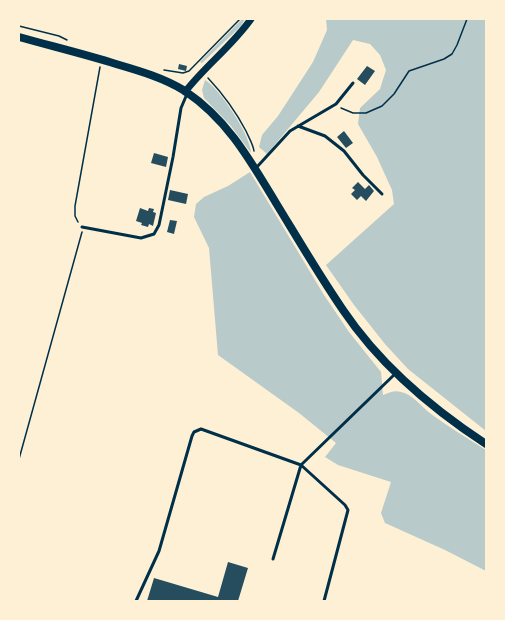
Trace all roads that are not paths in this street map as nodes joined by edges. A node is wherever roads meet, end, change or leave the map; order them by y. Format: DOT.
graph roads {
  1 [pos="252,19"];
  2 [pos="19,37"];
  3 [pos="353,83"];
  4 [pos="186,93"];
  5 [pos="298,126"];
  6 [pos="257,167"];
  7 [pos="382,194"];
  8 [pos="82,227"];
  9 [pos="396,373"];
  10 [pos="486,444"];
  11 [pos="301,465"];
  12 [pos="272,559"];
  13 [pos="136,601"];
  14 [pos="324,601"];
  1 -- 4 [label="street"];
  2 -- 4 [label="main road"];
  3 -- 5 [label="lane"];
  4 -- 6 [label="main road"];
  4 -- 8 [label="lane"];
  5 -- 6 [label="lane"];
  5 -- 7 [label="lane"];
  6 -- 9 [label="main road"];
  9 -- 10 [label="main road"];
  9 -- 11 [label="lane"];
  11 -- 12 [label="lane"];
  11 -- 13 [label="lane"];
  11 -- 14 [label="lane"];
}
